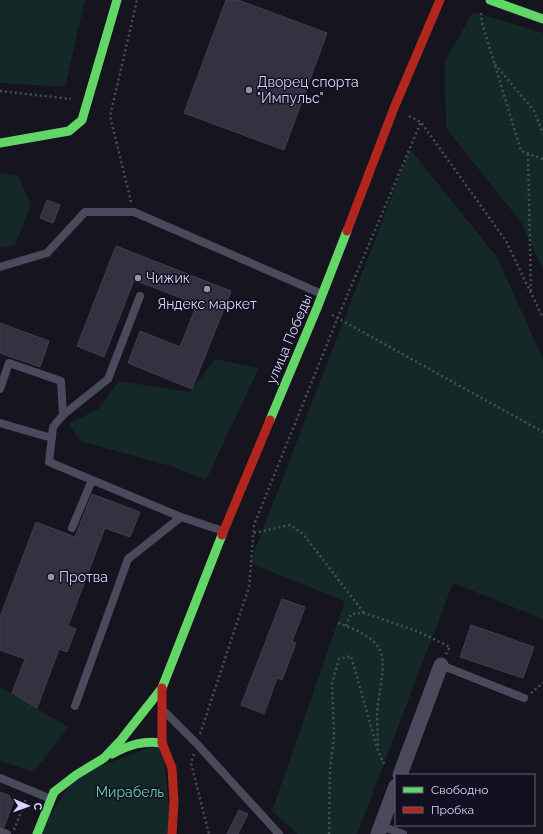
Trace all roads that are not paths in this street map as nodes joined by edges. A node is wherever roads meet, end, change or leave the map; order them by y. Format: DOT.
graph roads {
  1 [pos="117,0"];
  2 [pos="440,0"];
  3 [pos="490,0"];
  4 [pos="543,19"];
  5 [pos="0,143"];
  6 [pos="0,267"];
  7 [pos="323,294"];
  8 [pos="140,296"];
  9 [pos="0,389"];
  10 [pos="63,415"];
  11 [pos="0,423"];
  12 [pos="52,438"];
  13 [pos="92,480"];
  14 [pos="181,517"];
  15 [pos="72,528"];
  16 [pos="223,532"];
  17 [pos="440,665"];
  18 [pos="162,688"];
  19 [pos="524,698"];
  20 [pos="75,706"];
  21 [pos="162,708"];
  22 [pos="162,743"];
  23 [pos="104,758"];
  24 [pos="400,774"];
  25 [pos="0,778"];
  26 [pos="395,789"];
  27 [pos="51,799"];
  28 [pos="380,830"];
  29 [pos="0,831"];
  30 [pos="7,834"];
  31 [pos="38,834"];
  32 [pos="172,834"];
  33 [pos="279,834"];
  34 [pos="403,834"];
  1 -- 5 [label="street"];
  2 -- 7 [label="street, улица Победы"];
  3 -- 4 [label="street"];
  6 -- 7 [label="lane"];
  7 -- 16 [label="street, улица Победы"];
  8 -- 10 [label="lane"];
  9 -- 10 [label="lane"];
  10 -- 12 [label="lane"];
  11 -- 12 [label="lane"];
  12 -- 13 [label="lane"];
  13 -- 14 [label="lane"];
  13 -- 15 [label="lane"];
  14 -- 16 [label="lane"];
  14 -- 20 [label="lane"];
  16 -- 18 [label="street, улица Победы"];
  17 -- 19 [label="lane"];
  17 -- 24 [label="street"];
  18 -- 21 [label="street, улица Победы"];
  18 -- 23 [label="street, улица Победы"];
  21 -- 22 [label="street, улица Победы"];
  21 -- 33 [label="lane"];
  22 -- 23 [label="street"];
  22 -- 32 [label="street, улица Победы"];
  23 -- 27 [label="street, улица Победы"];
  25 -- 27 [label="lane"];
  26 -- 28 [label="street"];
  27 -- 31 [label="street, улица Победы"];
  28 -- 34 [label="lane"];
  29 -- 30 [label="lane"];
}
